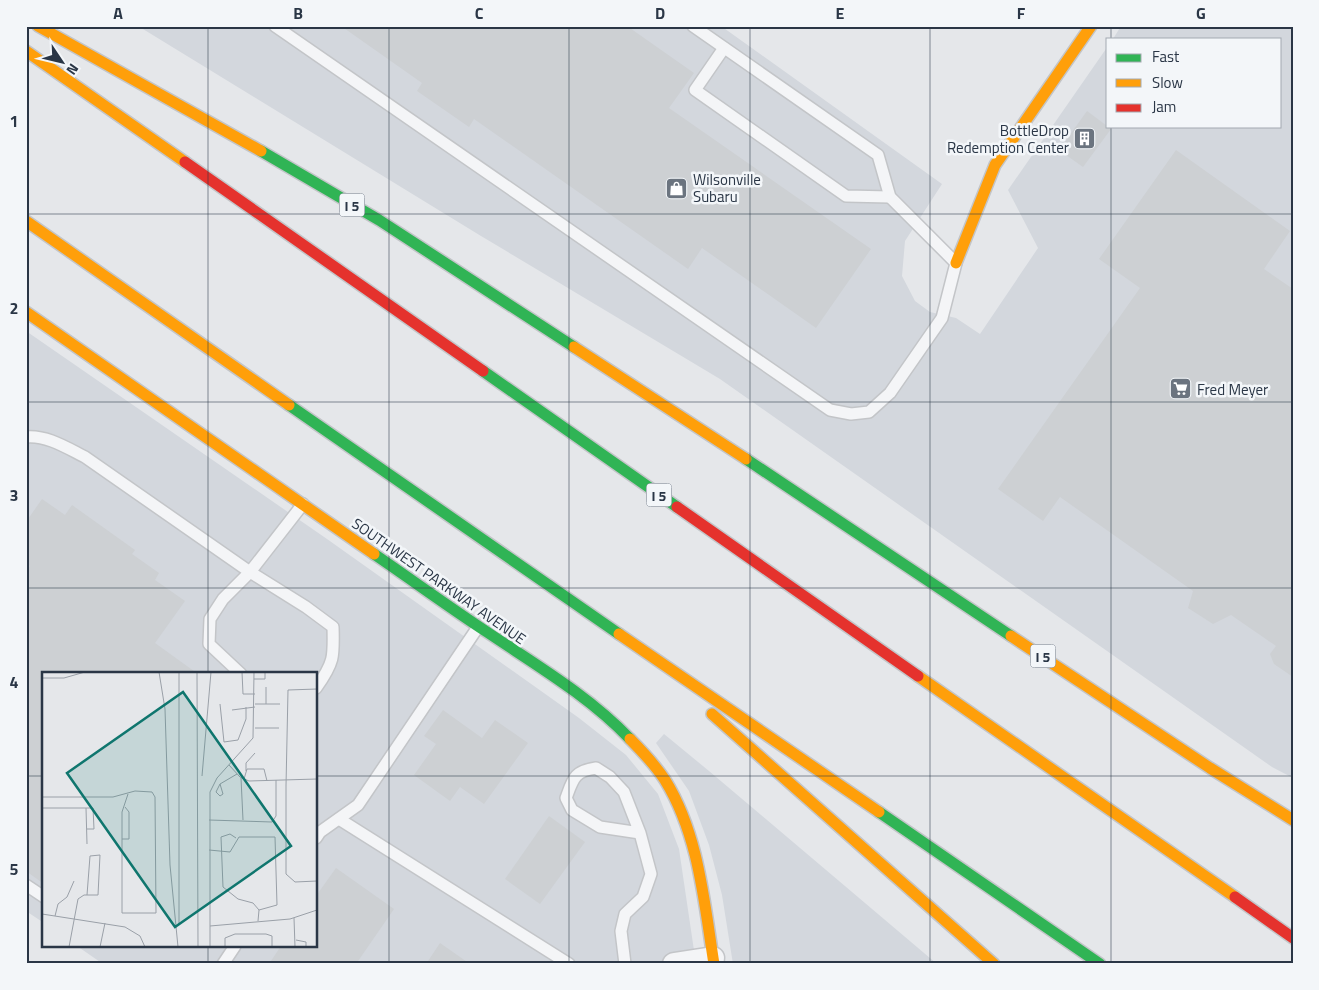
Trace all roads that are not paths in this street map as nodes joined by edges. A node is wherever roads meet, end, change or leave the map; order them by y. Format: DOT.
graph roads {
  1 [pos="38,26"];
  2 [pos="275,26"];
  3 [pos="693,26"];
  4 [pos="1091,26"];
  5 [pos="724,48"];
  6 [pos="26,51"];
  7 [pos="890,196"];
  8 [pos="26,221"];
  9 [pos="956,264"];
  10 [pos="26,312"];
  11 [pos="26,436"];
  12 [pos="303,504"];
  13 [pos="250,572"];
  14 [pos="478,627"];
  15 [pos="622,634"];
  16 [pos="239,672"];
  17 [pos="318,685"];
  18 [pos="339,820"];
  19 [pos="1293,820"];
  20 [pos="640,833"];
  21 [pos="318,835"];
  22 [pos="26,885"];
  23 [pos="42,896"];
  24 [pos="1293,938"];
  25 [pos="234,948"];
  26 [pos="713,961"];
  27 [pos="223,964"];
  28 [pos="569,964"];
  29 [pos="625,964"];
  30 [pos="674,964"];
  31 [pos="994,964"];
  32 [pos="1100,964"];
  1 -- 19 [label="main road, I 5"];
  2 -- 9 [label="lane"];
  3 -- 5 [label="lane"];
  4 -- 9 [label="main road"];
  5 -- 7 [label="lane"];
  5 -- 7 [label="lane"];
  6 -- 24 [label="main road, I 5"];
  7 -- 9 [label="lane"];
  8 -- 15 [label="main road"];
  10 -- 12 [label="main road, SOUTHWEST PARKWAY AVENUE"];
  11 -- 13 [label="lane"];
  12 -- 13 [label="lane"];
  12 -- 14 [label="main road, SOUTHWEST PARKWAY AVENUE"];
  13 -- 16 [label="lane"];
  13 -- 17 [label="lane"];
  14 -- 18 [label="lane"];
  14 -- 26 [label="main road, SOUTHWEST PARKWAY AVENUE"];
  15 -- 31 [label="main road"];
  15 -- 32 [label="main road"];
  18 -- 21 [label="lane"];
  18 -- 28 [label="lane"];
  20 -- 20 [label="lane"];
  20 -- 29 [label="lane"];
  22 -- 23 [label="lane"];
  25 -- 27 [label="lane"];
  26 -- 30 [label="street"];
}
